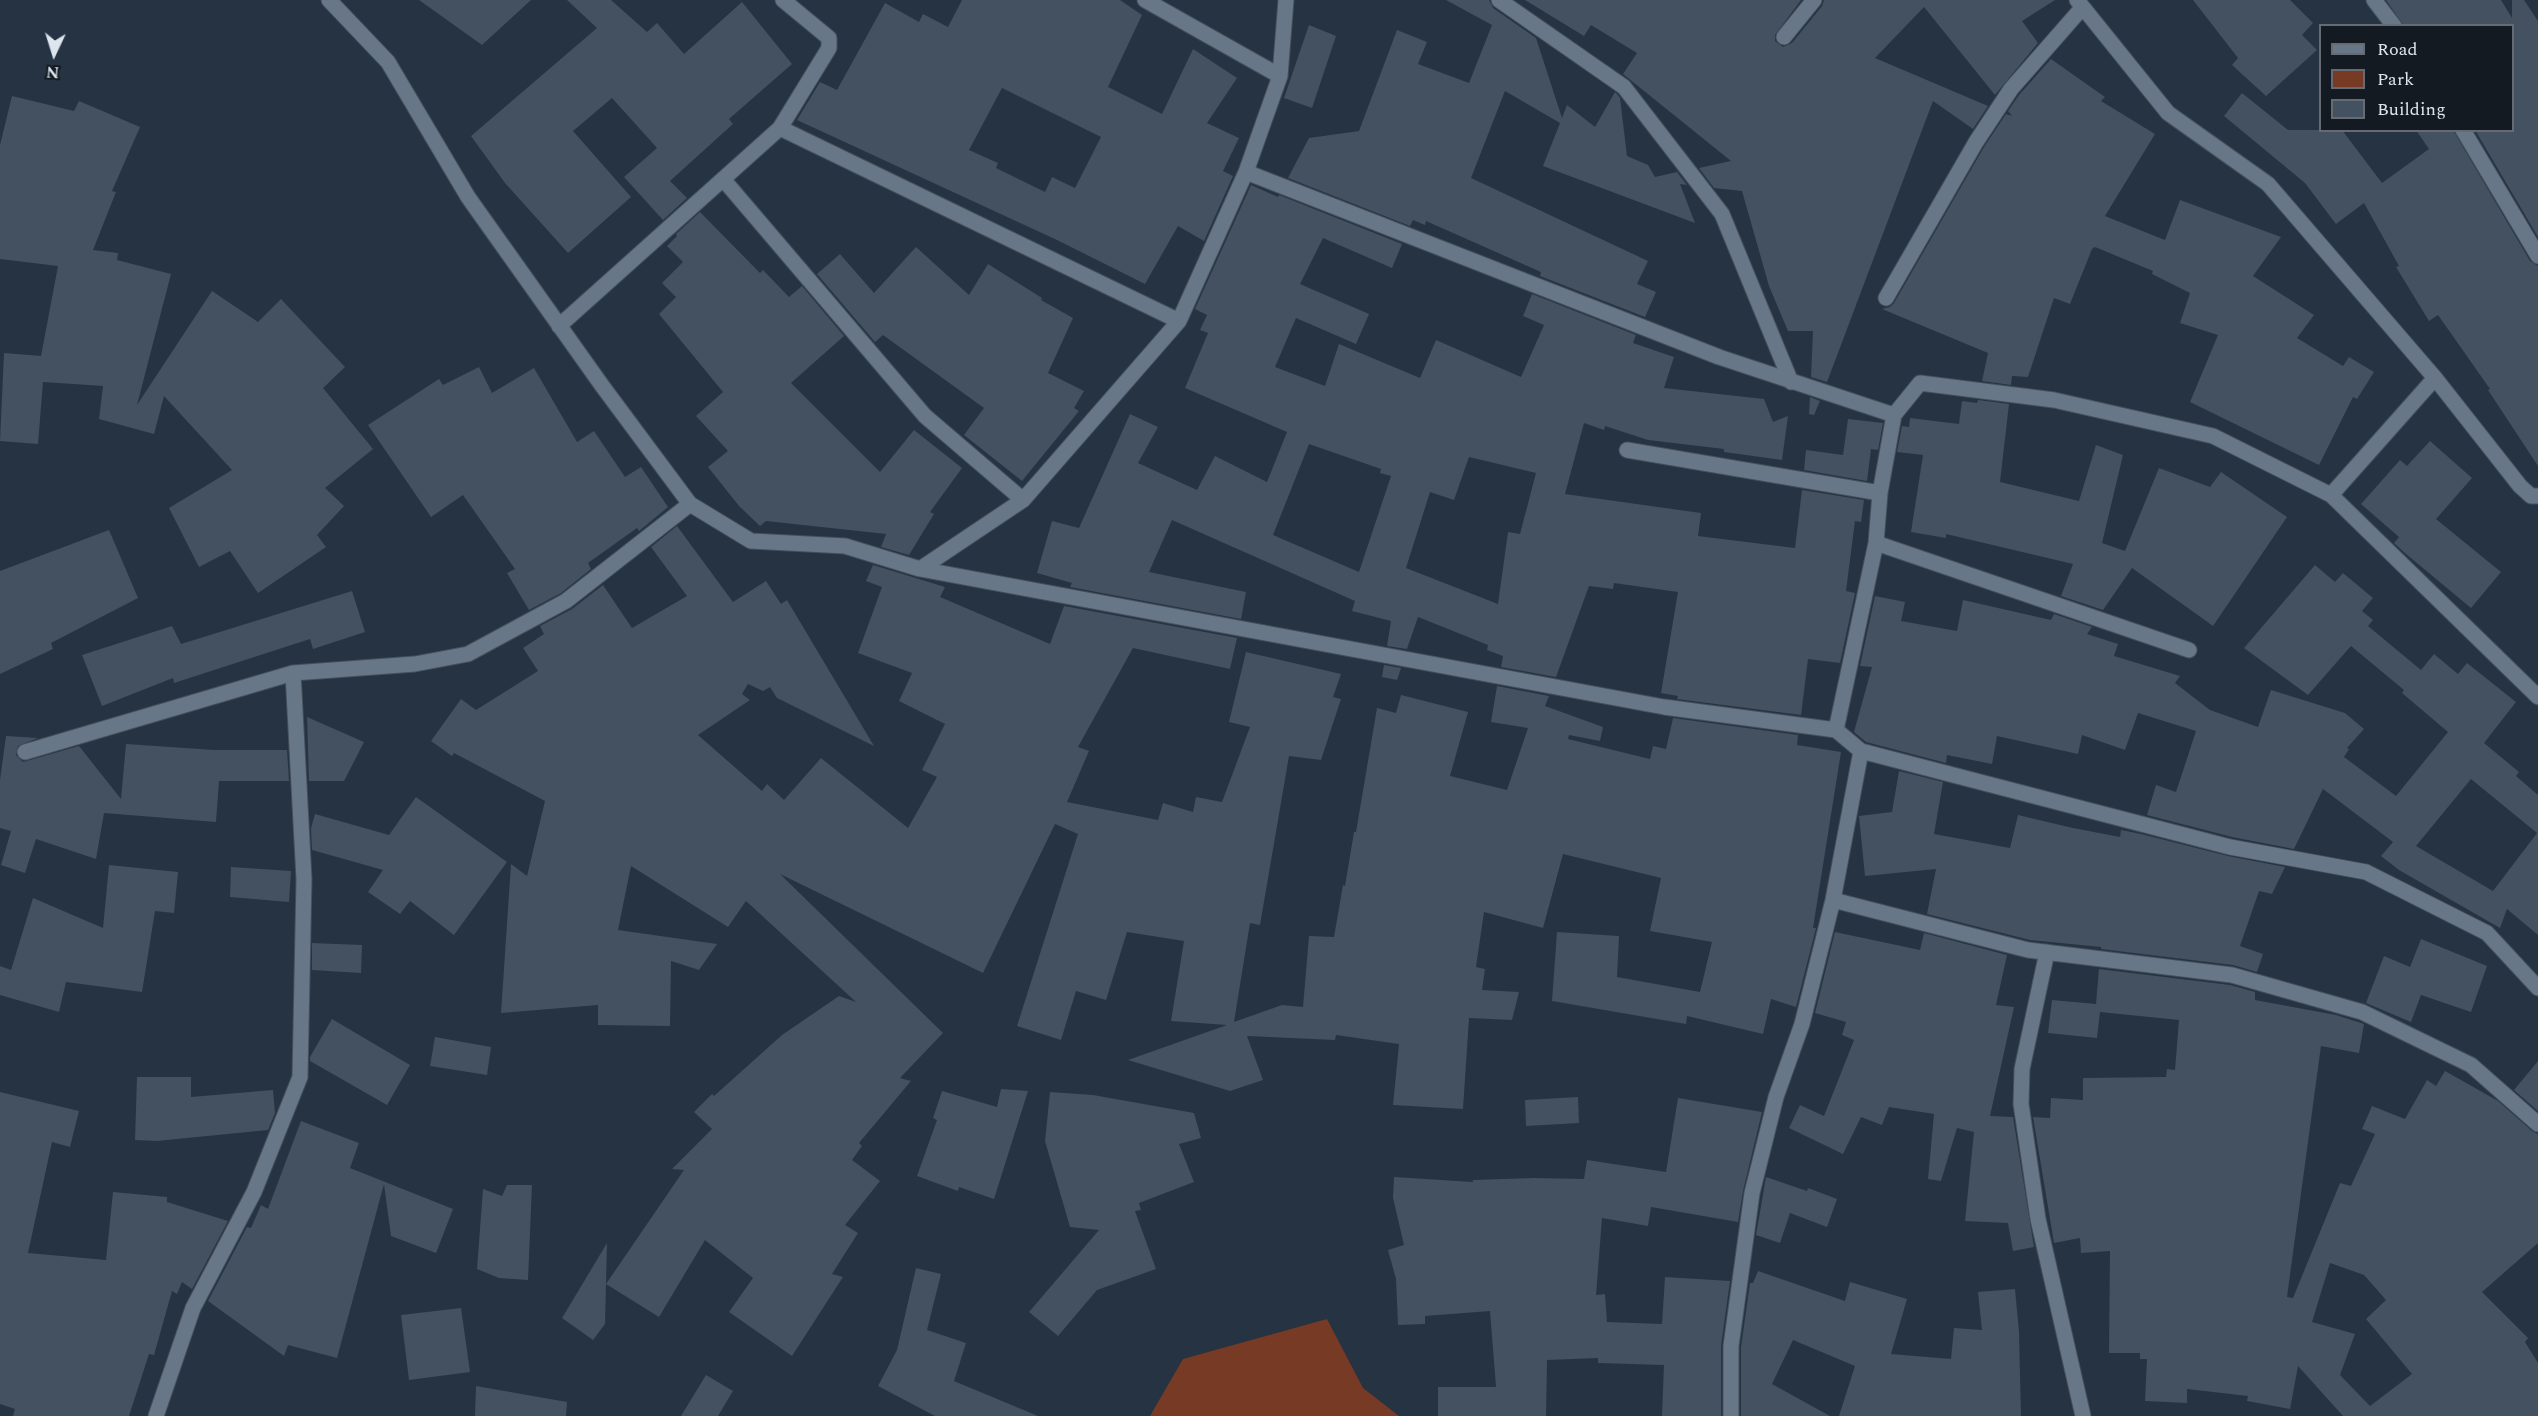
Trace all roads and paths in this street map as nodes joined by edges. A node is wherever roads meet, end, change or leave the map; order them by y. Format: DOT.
graph roads {
  1 [pos="329,0"];
  2 [pos="783,0"];
  3 [pos="1145,0"];
  4 [pos="1286,0"];
  5 [pos="1499,0"];
  6 [pos="1814,0"];
  7 [pos="2374,0"];
  8 [pos="2079,4"];
  9 [pos="2392,24"];
  10 [pos="1784,37"];
  11 [pos="1280,76"];
  12 [pos="780,128"];
  13 [pos="2464,132"];
  14 [pos="1246,172"];
  15 [pos="723,179"];
  16 [pos="2538,256"];
  17 [pos="1886,298"];
  18 [pos="1179,321"];
  19 [pos="559,326"];
  20 [pos="2435,378"];
  21 [pos="1791,382"];
  22 [pos="1894,414"];
  23 [pos="1627,450"];
  24 [pos="1880,493"];
  25 [pos="2331,495"];
  26 [pos="2538,496"];
  27 [pos="1023,500"];
  28 [pos="690,504"];
  29 [pos="1876,543"];
  30 [pos="920,569"];
  31 [pos="2189,650"];
  32 [pos="294,674"];
  33 [pos="2538,697"];
  34 [pos="1836,730"];
  35 [pos="1861,751"];
  36 [pos="25,752"];
  37 [pos="1833,900"];
  38 [pos="2047,952"];
  39 [pos="2538,988"];
  40 [pos="2538,1124"];
  41 [pos="156,1416"];
  42 [pos="1731,1416"];
  43 [pos="2083,1416"];
  1 -- 19 [label="street"];
  2 -- 12 [label="street"];
  3 -- 11 [label="street"];
  4 -- 11 [label="street"];
  5 -- 21 [label="street"];
  6 -- 10 [label="street"];
  7 -- 9 [label="street"];
  8 -- 17 [label="street"];
  8 -- 20 [label="street"];
  11 -- 14 [label="street"];
  12 -- 15 [label="street"];
  12 -- 18 [label="street"];
  13 -- 16 [label="street"];
  14 -- 18 [label="street"];
  14 -- 21 [label="street"];
  15 -- 19 [label="street"];
  15 -- 27 [label="street"];
  18 -- 27 [label="street"];
  19 -- 28 [label="street"];
  20 -- 25 [label="street"];
  20 -- 26 [label="street"];
  21 -- 22 [label="street"];
  22 -- 24 [label="street"];
  22 -- 25 [label="street"];
  23 -- 24 [label="street"];
  24 -- 29 [label="street"];
  25 -- 33 [label="street"];
  27 -- 30 [label="street"];
  28 -- 30 [label="street"];
  28 -- 32 [label="street"];
  29 -- 31 [label="street"];
  29 -- 34 [label="street"];
  30 -- 34 [label="street"];
  32 -- 36 [label="street"];
  32 -- 41 [label="street"];
  34 -- 35 [label="street"];
  35 -- 37 [label="street"];
  35 -- 39 [label="street"];
  37 -- 38 [label="street"];
  37 -- 42 [label="street"];
  38 -- 40 [label="street"];
  38 -- 43 [label="street"];
}
